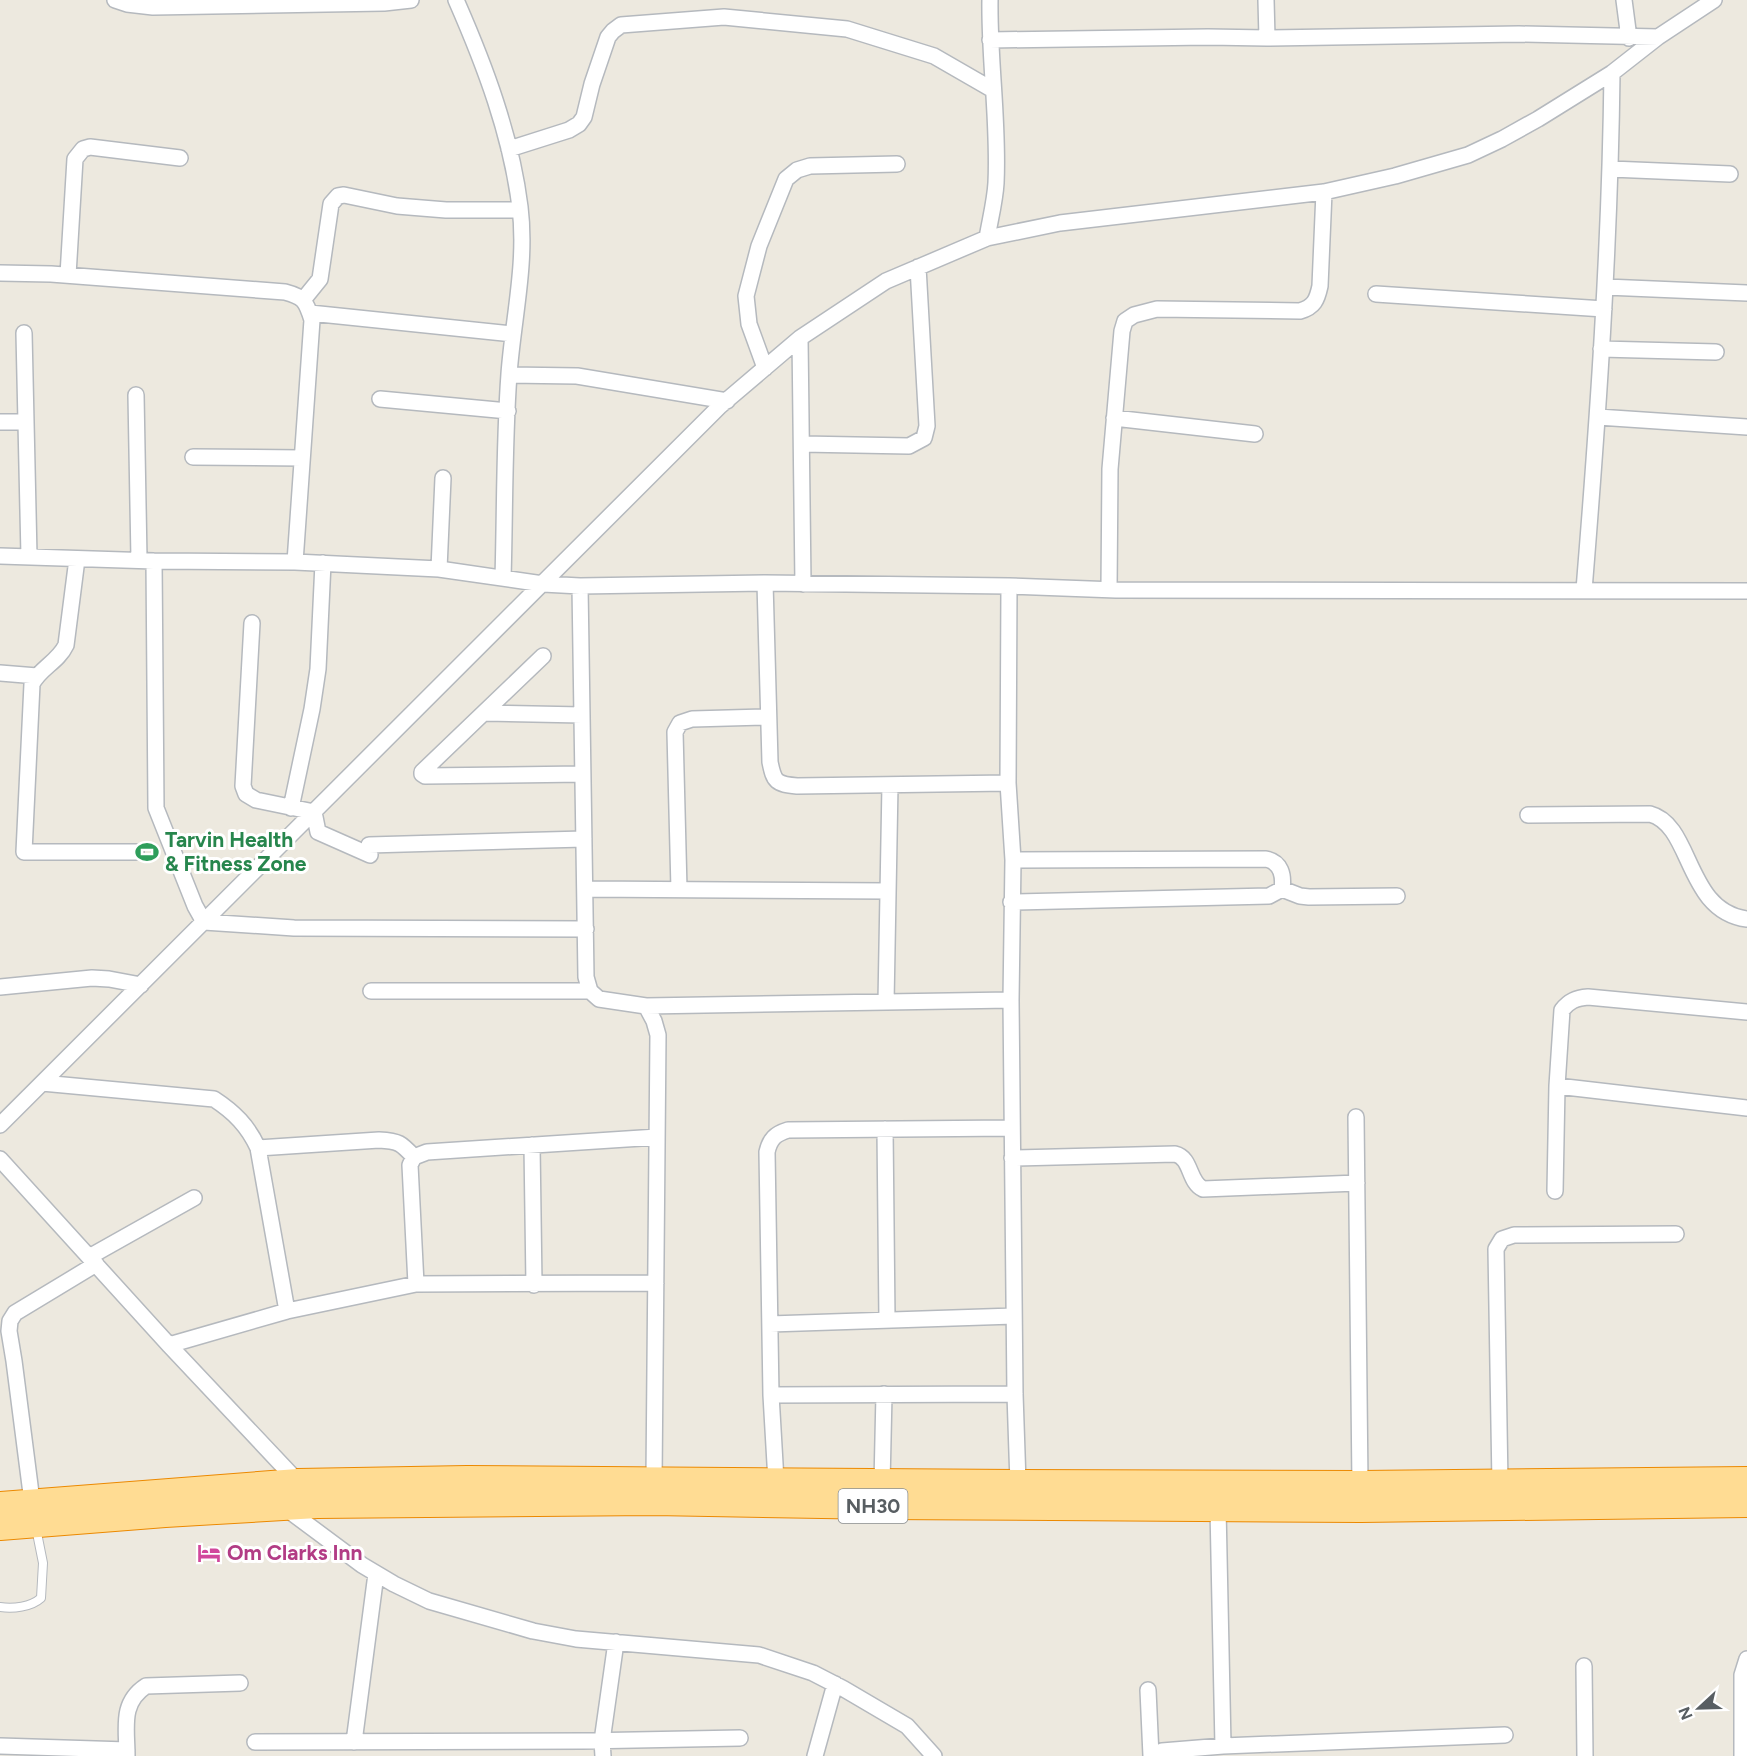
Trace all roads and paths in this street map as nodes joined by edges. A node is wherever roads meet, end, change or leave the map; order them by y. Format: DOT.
graph roads {
  1 [pos="115,0"];
  2 [pos="411,0"];
  3 [pos="456,0"];
  4 [pos="990,0"];
  5 [pos="1266,0"];
  6 [pos="1624,0"];
  7 [pos="1714,0"];
  8 [pos="1267,38"];
  9 [pos="1629,38"];
  10 [pos="1658,38"];
  11 [pos="990,40"];
  12 [pos="1612,73"];
  13 [pos="993,90"];
  14 [pos="509,149"];
  15 [pos="180,158"];
  16 [pos="897,164"];
  17 [pos="1611,169"];
  18 [pos="1730,174"];
  19 [pos="1324,192"];
  20 [pos="520,210"];
  21 [pos="987,238"];
  22 [pos="918,267"];
  23 [pos="0,273"];
  24 [pos="68,275"];
  25 [pos="1606,286"];
  26 [pos="1747,292"];
  27 [pos="1376,294"];
  28 [pos="306,306"];
  29 [pos="1604,309"];
  30 [pos="24,333"];
  31 [pos="513,333"];
  32 [pos="800,338"];
  33 [pos="1601,350"];
  34 [pos="1716,352"];
  35 [pos="765,368"];
  36 [pos="509,375"];
  37 [pos="136,395"];
  38 [pos="380,399"];
  39 [pos="727,401"];
  40 [pos="508,411"];
  41 [pos="1598,417"];
  42 [pos="1114,418"];
  43 [pos="0,422"];
  44 [pos="26,422"];
  45 [pos="1747,428"];
  46 [pos="1255,434"];
  47 [pos="802,444"];
  48 [pos="193,457"];
  49 [pos="302,458"];
  50 [pos="443,478"];
  51 [pos="0,556"];
  52 [pos="29,556"];
  53 [pos="77,559"];
  54 [pos="146,560"];
  55 [pos="295,562"];
  56 [pos="323,563"];
  57 [pos="439,569"];
  58 [pos="503,578"];
  59 [pos="765,583"];
  60 [pos="543,584"];
  61 [pos="803,584"];
  62 [pos="580,586"];
  63 [pos="1009,586"];
  64 [pos="1109,590"];
  65 [pos="1584,590"];
  66 [pos="1747,591"];
  67 [pos="252,623"];
  68 [pos="543,656"];
  69 [pos="0,673"];
  70 [pos="37,676"];
  71 [pos="485,713"];
  72 [pos="582,714"];
  73 [pos="768,717"];
  74 [pos="583,774"];
  75 [pos="1008,783"];
  76 [pos="890,785"];
  77 [pos="291,808"];
  78 [pos="314,812"];
  79 [pos="1528,815"];
  80 [pos="584,839"];
  81 [pos="136,852"];
  82 [pos="1013,860"];
  83 [pos="585,889"];
  84 [pos="1282,889"];
  85 [pos="679,890"];
  86 [pos="888,891"];
  87 [pos="1397,896"];
  88 [pos="1011,902"];
  89 [pos="1747,919"];
  90 [pos="204,922"];
  91 [pos="585,929"];
  92 [pos="141,985"];
  93 [pos="0,987"];
  94 [pos="371,991"];
  95 [pos="590,991"];
  96 [pos="1011,1000"];
  97 [pos="886,1002"];
  98 [pos="646,1006"];
  99 [pos="1747,1012"];
  100 [pos="42,1083"];
  101 [pos="1557,1086"];
  102 [pos="1747,1108"];
  103 [pos="1356,1117"];
  104 [pos="0,1125"];
  105 [pos="1012,1128"];
  106 [pos="885,1129"];
  107 [pos="657,1137"];
  108 [pos="532,1146"];
  109 [pos="258,1148"];
  110 [pos="414,1157"];
  111 [pos="1012,1158"];
  112 [pos="0,1159"];
  113 [pos="1357,1183"];
  114 [pos="1555,1191"];
  115 [pos="194,1198"];
  116 [pos="1676,1234"];
  117 [pos="92,1260"];
  118 [pos="656,1283"];
  119 [pos="416,1284"];
  120 [pos="534,1285"];
  121 [pos="287,1311"];
  122 [pos="1014,1316"];
  123 [pos="887,1320"];
  124 [pos="770,1324"];
  125 [pos="169,1345"];
  126 [pos="884,1394"];
  127 [pos="1015,1394"];
  128 [pos="771,1395"];
  129 [pos="654,1479"];
  130 [pos="1747,1480"];
  131 [pos="776,1481"];
  132 [pos="298,1482"];
  133 [pos="882,1483"];
  134 [pos="1018,1483"];
  135 [pos="1500,1483"];
  136 [pos="1360,1484"];
  137 [pos="1747,1504"];
  138 [pos="0,1505"];
  139 [pos="283,1506"];
  140 [pos="1218,1508"];
  141 [pos="34,1514"];
  142 [pos="0,1527"];
  143 [pos="376,1574"];
  144 [pos="0,1607"];
  145 [pos="616,1642"];
  146 [pos="1747,1659"];
  147 [pos="1584,1666"];
  148 [pos="240,1683"];
  149 [pos="836,1684"];
  150 [pos="1148,1690"];
  151 [pos="1505,1735"];
  152 [pos="740,1738"];
  153 [pos="255,1742"];
  154 [pos="354,1742"];
  155 [pos="0,1746"];
  156 [pos="1223,1746"];
  157 [pos="603,1748"];
  158 [pos="127,1753"];
  159 [pos="815,1756"];
  160 [pos="934,1756"];
  161 [pos="1151,1756"];
  162 [pos="1585,1756"];
  163 [pos="1742,1756"];
  1 -- 2 [label="street"];
  3 -- 14 [label="street"];
  4 -- 11 [label="street"];
  5 -- 8 [label="street"];
  6 -- 9 [label="street"];
  7 -- 10 [label="street"];
  8 -- 9 [label="street"];
  8 -- 11 [label="street"];
  9 -- 10 [label="street"];
  10 -- 12 [label="street"];
  11 -- 13 [label="street"];
  12 -- 17 [label="street"];
  12 -- 19 [label="street"];
  13 -- 14 [label="street"];
  13 -- 21 [label="street"];
  14 -- 20 [label="street"];
  15 -- 24 [label="street"];
  16 -- 35 [label="street"];
  17 -- 18 [label="street"];
  17 -- 25 [label="street"];
  19 -- 21 [label="street"];
  19 -- 42 [label="street"];
  20 -- 28 [label="street"];
  20 -- 31 [label="street"];
  21 -- 22 [label="street"];
  22 -- 32 [label="street"];
  22 -- 47 [label="street"];
  23 -- 24 [label="street"];
  24 -- 28 [label="street"];
  25 -- 26 [label="street"];
  25 -- 29 [label="street"];
  27 -- 29 [label="street"];
  28 -- 31 [label="street"];
  28 -- 49 [label="street"];
  29 -- 33 [label="street"];
  30 -- 44 [label="street"];
  31 -- 36 [label="street"];
  32 -- 35 [label="street"];
  32 -- 47 [label="street"];
  33 -- 34 [label="street"];
  33 -- 41 [label="street"];
  35 -- 39 [label="street"];
  36 -- 39 [label="street"];
  36 -- 40 [label="street"];
  37 -- 54 [label="street"];
  38 -- 40 [label="street"];
  39 -- 60 [label="street"];
  40 -- 58 [label="street"];
  41 -- 45 [label="street"];
  41 -- 65 [label="street"];
  42 -- 46 [label="street"];
  42 -- 64 [label="street"];
  43 -- 44 [label="street"];
  44 -- 52 [label="street"];
  47 -- 61 [label="street"];
  48 -- 49 [label="street"];
  49 -- 55 [label="street"];
  50 -- 57 [label="street"];
  51 -- 52 [label="street"];
  52 -- 53 [label="street"];
  53 -- 54 [label="street"];
  53 -- 70 [label="street"];
  54 -- 55 [label="street"];
  54 -- 90 [label="street"];
  55 -- 56 [label="street"];
  56 -- 57 [label="street"];
  56 -- 77 [label="street"];
  57 -- 58 [label="street"];
  58 -- 60 [label="street"];
  59 -- 61 [label="street"];
  59 -- 62 [label="street"];
  59 -- 73 [label="street"];
  60 -- 62 [label="street"];
  60 -- 78 [label="street"];
  61 -- 63 [label="street"];
  62 -- 72 [label="street"];
  63 -- 64 [label="street"];
  63 -- 75 [label="street"];
  64 -- 65 [label="street"];
  65 -- 66 [label="street"];
  67 -- 77 [label="street"];
  68 -- 71 [label="street"];
  69 -- 70 [label="street"];
  70 -- 81 [label="street"];
  71 -- 72 [label="street"];
  71 -- 74 [label="street"];
  72 -- 74 [label="street"];
  73 -- 76 [label="street"];
  73 -- 85 [label="street"];
  74 -- 80 [label="street"];
  75 -- 76 [label="street"];
  75 -- 82 [label="street"];
  76 -- 86 [label="street"];
  77 -- 78 [label="street"];
  78 -- 80 [label="street"];
  78 -- 90 [label="street"];
  79 -- 89 [label="street"];
  80 -- 83 [label="street"];
  82 -- 84 [label="street"];
  82 -- 88 [label="street"];
  83 -- 85 [label="street"];
  83 -- 91 [label="street"];
  84 -- 87 [label="street"];
  84 -- 88 [label="street"];
  85 -- 86 [label="street"];
  86 -- 97 [label="street"];
  88 -- 96 [label="street"];
  90 -- 91 [label="street"];
  90 -- 92 [label="street"];
  91 -- 95 [label="street"];
  92 -- 93 [label="street"];
  92 -- 100 [label="street"];
  94 -- 95 [label="street"];
  95 -- 98 [label="street"];
  96 -- 97 [label="street"];
  96 -- 105 [label="street"];
  97 -- 98 [label="street"];
  98 -- 107 [label="street"];
  99 -- 101 [label="street"];
  100 -- 104 [label="street"];
  100 -- 109 [label="street"];
  101 -- 102 [label="street"];
  101 -- 114 [label="street"];
  103 -- 113 [label="street"];
  105 -- 106 [label="street"];
  105 -- 111 [label="street"];
  106 -- 123 [label="street"];
  106 -- 124 [label="street"];
  107 -- 108 [label="street"];
  107 -- 118 [label="street"];
  108 -- 110 [label="street"];
  108 -- 120 [label="street"];
  109 -- 110 [label="street"];
  109 -- 121 [label="street"];
  110 -- 119 [label="street"];
  111 -- 113 [label="street"];
  111 -- 122 [label="street"];
  112 -- 117 [label="street"];
  113 -- 136 [label="street"];
  115 -- 117 [label="street"];
  116 -- 135 [label="street"];
  117 -- 125 [label="street"];
  117 -- 141 [label="street"];
  118 -- 120 [label="street"];
  118 -- 129 [label="street"];
  119 -- 120 [label="street"];
  119 -- 121 [label="street"];
  121 -- 125 [label="street"];
  122 -- 123 [label="street"];
  122 -- 127 [label="street"];
  123 -- 124 [label="street"];
  124 -- 128 [label="street"];
  125 -- 132 [label="street"];
  126 -- 127 [label="street"];
  126 -- 128 [label="street"];
  126 -- 133 [label="street"];
  127 -- 134 [label="street"];
  128 -- 131 [label="street"];
  129 -- 131 [label="highway, NH30"];
  129 -- 132 [label="highway, NH30"];
  130 -- 135 [label="highway, NH30"];
  131 -- 133 [label="highway, NH30"];
  132 -- 141 [label="highway, NH30"];
  133 -- 134 [label="highway, NH30"];
  134 -- 136 [label="highway, NH30"];
  135 -- 136 [label="highway, NH30"];
  137 -- 140 [label="highway, NH30"];
  138 -- 141 [label="highway, NH30"];
  139 -- 140 [label="highway, NH30"];
  139 -- 141 [label="highway, NH30"];
  139 -- 143 [label="street"];
  140 -- 156 [label="street"];
  141 -- 142 [label="highway, NH30"];
  141 -- 144 [label="lane"];
  143 -- 145 [label="street"];
  143 -- 154 [label="street"];
  145 -- 149 [label="street"];
  145 -- 157 [label="street"];
  146 -- 163 [label="street"];
  147 -- 162 [label="street"];
  148 -- 158 [label="street"];
  149 -- 159 [label="street"];
  149 -- 160 [label="street"];
  150 -- 161 [label="street"];
  151 -- 156 [label="street"];
  152 -- 157 [label="street"];
  153 -- 154 [label="street"];
  154 -- 157 [label="street"];
  155 -- 158 [label="street"];
  156 -- 161 [label="street"];
}
